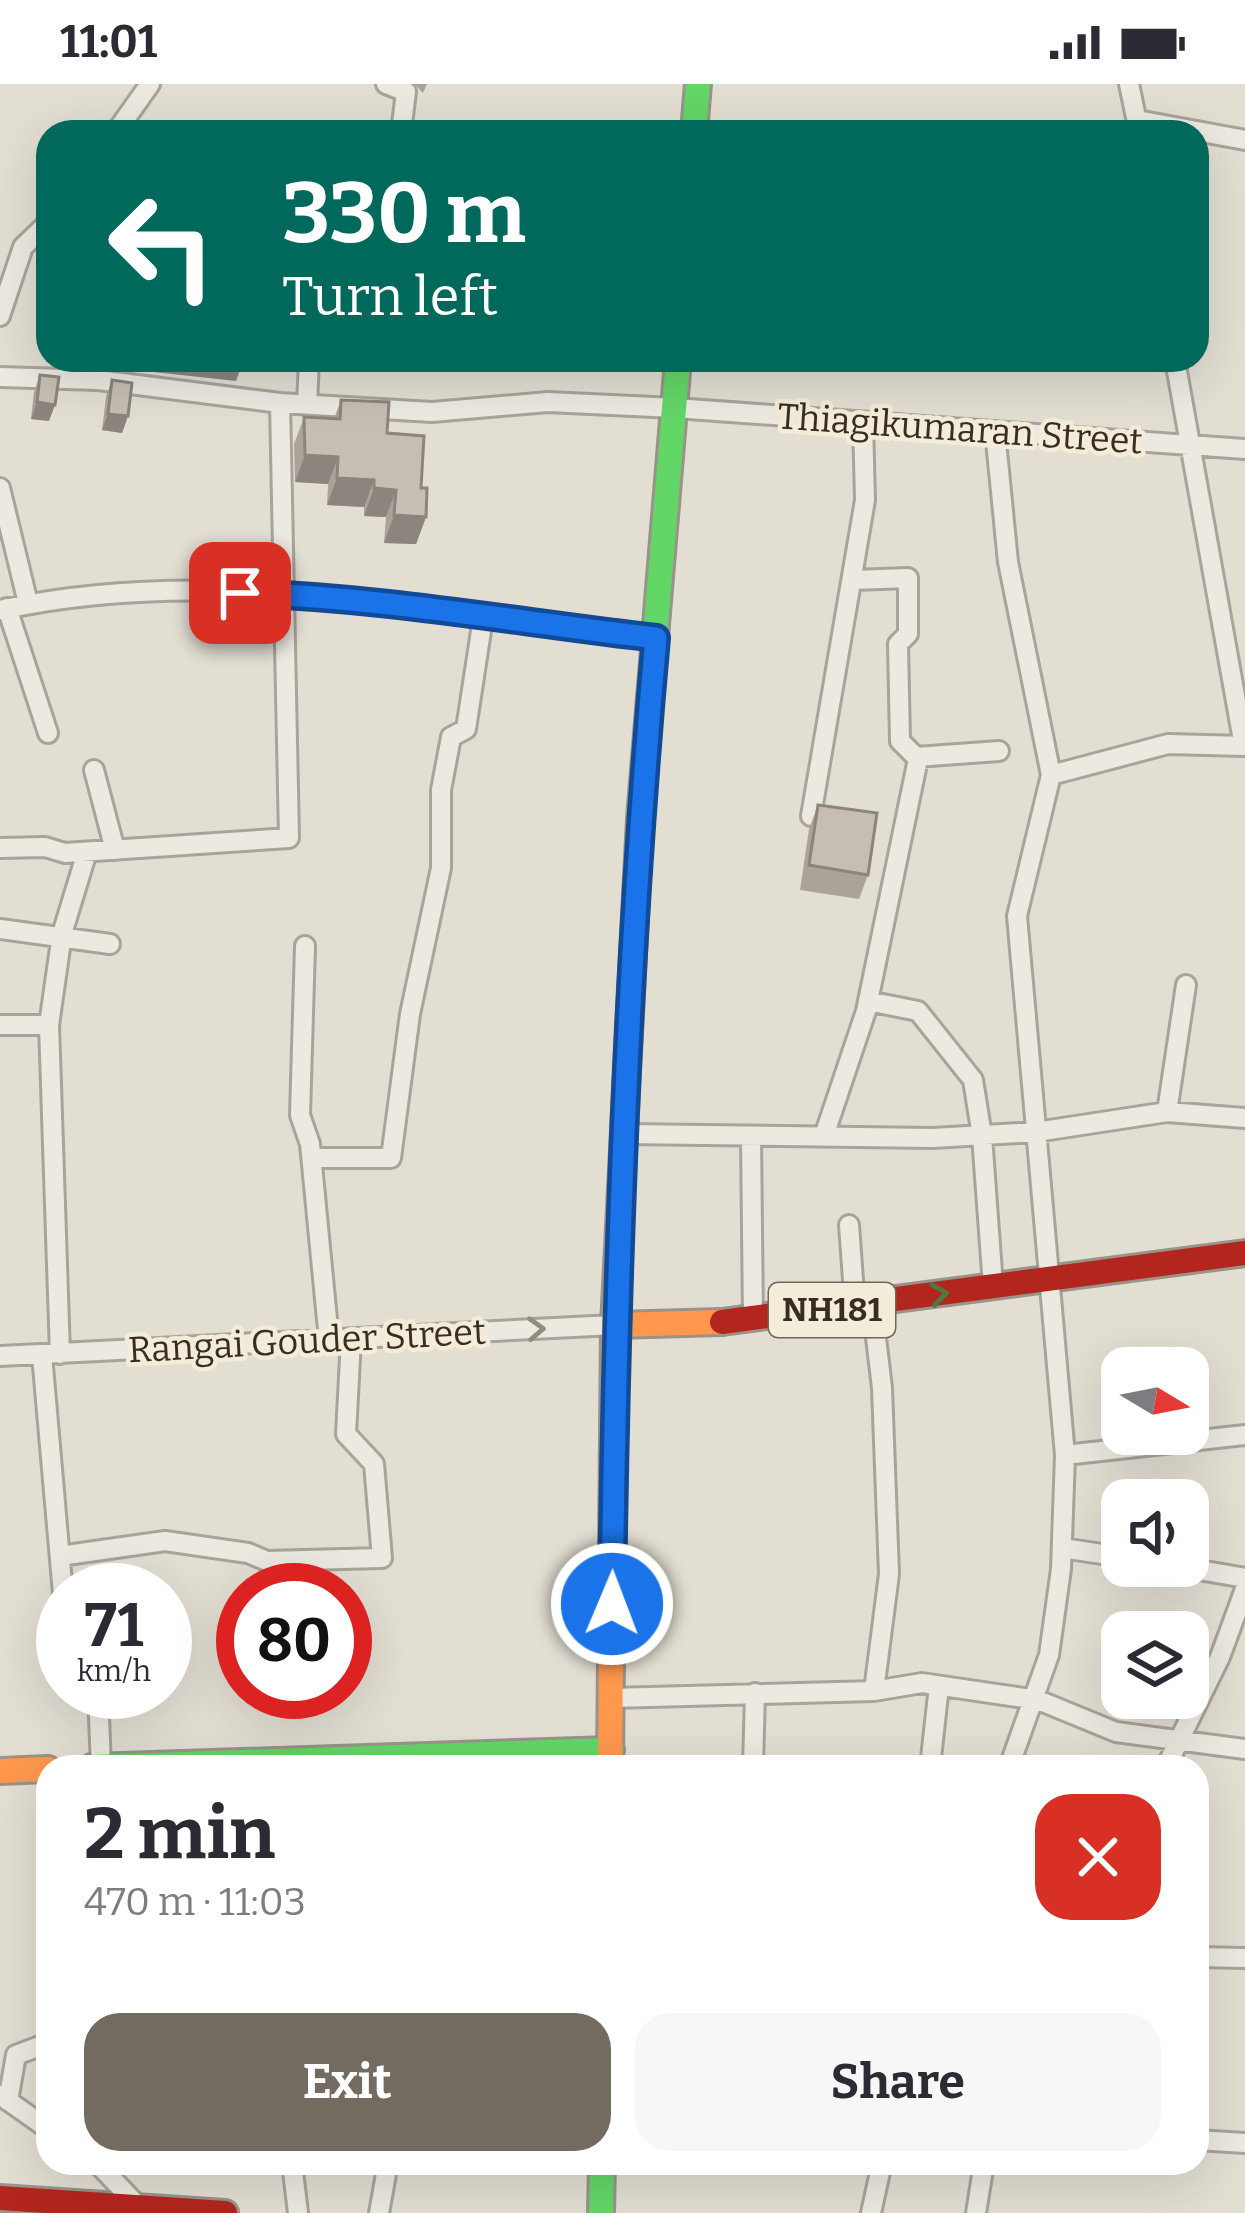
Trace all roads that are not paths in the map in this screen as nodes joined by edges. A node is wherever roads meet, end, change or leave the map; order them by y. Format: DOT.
graph roads {
  1 [pos="150,84"];
  2 [pos="386,84"];
  3 [pos="698,84"];
  4 [pos="1129,84"];
  5 [pos="124,120"];
  6 [pos="402,120"];
  7 [pos="695,120"];
  8 [pos="1137,120"];
  9 [pos="1209,135"];
  10 [pos="1245,140"];
  11 [pos="36,235"];
  12 [pos="0,316"];
  13 [pos="308,372"];
  14 [pos="677,372"];
  15 [pos="1176,372"];
  16 [pos="0,377"];
  17 [pos="280,403"];
  18 [pos="307,405"];
  19 [pos="675,408"];
  20 [pos="863,422"];
  21 [pos="995,431"];
  22 [pos="1188,447"];
  23 [pos="1245,449"];
  24 [pos="0,488"];
  25 [pos="854,580"];
  26 [pos="284,594"];
  27 [pos="28,603"];
  28 [pos="4,609"];
  29 [pos="483,618"];
  30 [pos="656,638"];
  31 [pos="48,733"];
  32 [pos="1245,746"];
  33 [pos="999,751"];
  34 [pos="916,757"];
  35 [pos="94,770"];
  36 [pos="1051,776"];
  37 [pos="811,816"];
  38 [pos="0,848"];
  39 [pos="115,850"];
  40 [pos="87,851"];
  41 [pos="0,929"];
  42 [pos="62,934"];
  43 [pos="110,944"];
  44 [pos="305,946"];
  45 [pos="1186,985"];
  46 [pos="868,1001"];
  47 [pos="0,1024"];
  48 [pos="49,1025"];
  49 [pos="1167,1112"];
  50 [pos="1245,1118"];
  51 [pos="1036,1132"];
  52 [pos="624,1134"];
  53 [pos="751,1136"];
  54 [pos="824,1136"];
  55 [pos="982,1136"];
  56 [pos="312,1158"];
  57 [pos="849,1225"];
  58 [pos="1245,1253"];
  59 [pos="1048,1278"];
  60 [pos="993,1286"];
  61 [pos="863,1305"];
  62 [pos="753,1320"];
  63 [pos="614,1324"];
  64 [pos="350,1339"];
  65 [pos="329,1340"];
  66 [pos="51,1354"];
  67 [pos="0,1356"];
  68 [pos="1245,1435"];
  69 [pos="1065,1455"];
  70 [pos="1062,1548"];
  71 [pos="1101,1553"];
  72 [pos="60,1556"];
  73 [pos="61,1563"];
  74 [pos="1209,1572"];
  75 [pos="1245,1578"];
  76 [pos="1245,1589"];
  77 [pos="939,1685"];
  78 [pos="874,1691"];
  79 [pos="755,1693"];
  80 [pos="611,1698"];
  81 [pos="1038,1700"];
  82 [pos="97,1719"];
  83 [pos="1178,1742"];
  84 [pos="1245,1750"];
  85 [pos="96,1755"];
  86 [pos="611,1755"];
  87 [pos="753,1755"];
  88 [pos="931,1755"];
  89 [pos="1014,1755"];
  90 [pos="1172,1755"];
  91 [pos="36,1770"];
  92 [pos="0,1771"];
  93 [pos="1209,1957"];
  94 [pos="1245,1958"];
  95 [pos="36,2048"];
  96 [pos="4,2098"];
  97 [pos="36,2121"];
  98 [pos="1209,2141"];
  99 [pos="1245,2143"];
  100 [pos="108,2175"];
  101 [pos="293,2175"];
  102 [pos="386,2175"];
  103 [pos="602,2175"];
  104 [pos="880,2175"];
  105 [pos="981,2175"];
  106 [pos="0,2198"];
  107 [pos="74,2207"];
  108 [pos="138,2209"];
  109 [pos="225,2213"];
  110 [pos="298,2213"];
  111 [pos="379,2213"];
  112 [pos="602,2213"];
  113 [pos="872,2213"];
  114 [pos="976,2213"];
  1 -- 5 [label="street"];
  2 -- 6 [label="street"];
  3 -- 7 [label="main road"];
  4 -- 8 [label="street"];
  9 -- 10 [label="street"];
  11 -- 12 [label="street"];
  13 -- 18 [label="street"];
  14 -- 19 [label="main road"];
  15 -- 22 [label="street"];
  16 -- 17 [label="street, Thiagikumaran Street"];
  17 -- 18 [label="street, Thiagikumaran Street"];
  17 -- 26 [label="street"];
  18 -- 19 [label="street, Thiagikumaran Street"];
  19 -- 20 [label="street, Thiagikumaran Street"];
  19 -- 30 [label="main road"];
  20 -- 21 [label="street, Thiagikumaran Street"];
  20 -- 25 [label="street"];
  21 -- 22 [label="street, Thiagikumaran Street"];
  21 -- 36 [label="street"];
  22 -- 23 [label="street, Thiagikumaran Street"];
  22 -- 32 [label="street"];
  24 -- 27 [label="street"];
  25 -- 34 [label="street"];
  25 -- 37 [label="street"];
  26 -- 27 [label="street"];
  26 -- 29 [label="street"];
  26 -- 39 [label="street"];
  27 -- 28 [label="street"];
  28 -- 31 [label="street"];
  29 -- 30 [label="street"];
  29 -- 56 [label="street"];
  30 -- 52 [label="main road"];
  32 -- 36 [label="street"];
  33 -- 34 [label="street"];
  34 -- 46 [label="street"];
  35 -- 39 [label="street"];
  36 -- 51 [label="street"];
  38 -- 40 [label="street"];
  39 -- 40 [label="street"];
  40 -- 42 [label="street"];
  41 -- 42 [label="street"];
  42 -- 43 [label="street"];
  42 -- 48 [label="street"];
  44 -- 56 [label="street"];
  45 -- 49 [label="street"];
  46 -- 54 [label="street"];
  46 -- 55 [label="street"];
  47 -- 48 [label="street"];
  48 -- 66 [label="street"];
  49 -- 50 [label="street"];
  49 -- 51 [label="street"];
  51 -- 55 [label="street"];
  51 -- 59 [label="street"];
  52 -- 53 [label="street"];
  52 -- 63 [label="main road"];
  53 -- 54 [label="street"];
  53 -- 62 [label="street"];
  54 -- 55 [label="street"];
  55 -- 60 [label="street"];
  56 -- 65 [label="street"];
  57 -- 61 [label="street"];
  58 -- 59 [label="main road, NH181"];
  59 -- 60 [label="main road, NH181"];
  59 -- 69 [label="street"];
  61 -- 60 [label="main road, NH181, one-way"];
  61 -- 62 [label="main road, NH181"];
  61 -- 78 [label="street"];
  62 -- 63 [label="main road, NH181"];
  64 -- 63 [label="street, Rangai Gouder Street, one-way"];
  63 -- 80 [label="main road"];
  64 -- 65 [label="street, Rangai Gouder Street"];
  64 -- 72 [label="street"];
  65 -- 66 [label="street, Rangai Gouder Street"];
  66 -- 67 [label="street, Rangai Gouder Street"];
  66 -- 72 [label="street"];
  68 -- 69 [label="street"];
  69 -- 70 [label="street"];
  70 -- 71 [label="street"];
  70 -- 81 [label="street"];
  72 -- 73 [label="street"];
  74 -- 75 [label="street"];
  76 -- 83 [label="street"];
  77 -- 78 [label="street"];
  77 -- 81 [label="street"];
  77 -- 88 [label="street"];
  78 -- 79 [label="street"];
  79 -- 80 [label="street"];
  79 -- 87 [label="street"];
  80 -- 86 [label="main road"];
  81 -- 83 [label="street"];
  81 -- 89 [label="street"];
  82 -- 85 [label="street"];
  83 -- 84 [label="street"];
  83 -- 90 [label="street"];
  91 -- 92 [label="main road"];
  93 -- 94 [label="street"];
  95 -- 96 [label="street"];
  96 -- 97 [label="street"];
  98 -- 99 [label="street"];
  100 -- 108 [label="street"];
  101 -- 110 [label="street"];
  102 -- 111 [label="street"];
  103 -- 112 [label="main road"];
  104 -- 113 [label="street"];
  105 -- 114 [label="street"];
  106 -- 107 [label="main road"];
  107 -- 108 [label="main road"];
  108 -- 109 [label="main road"];
}
